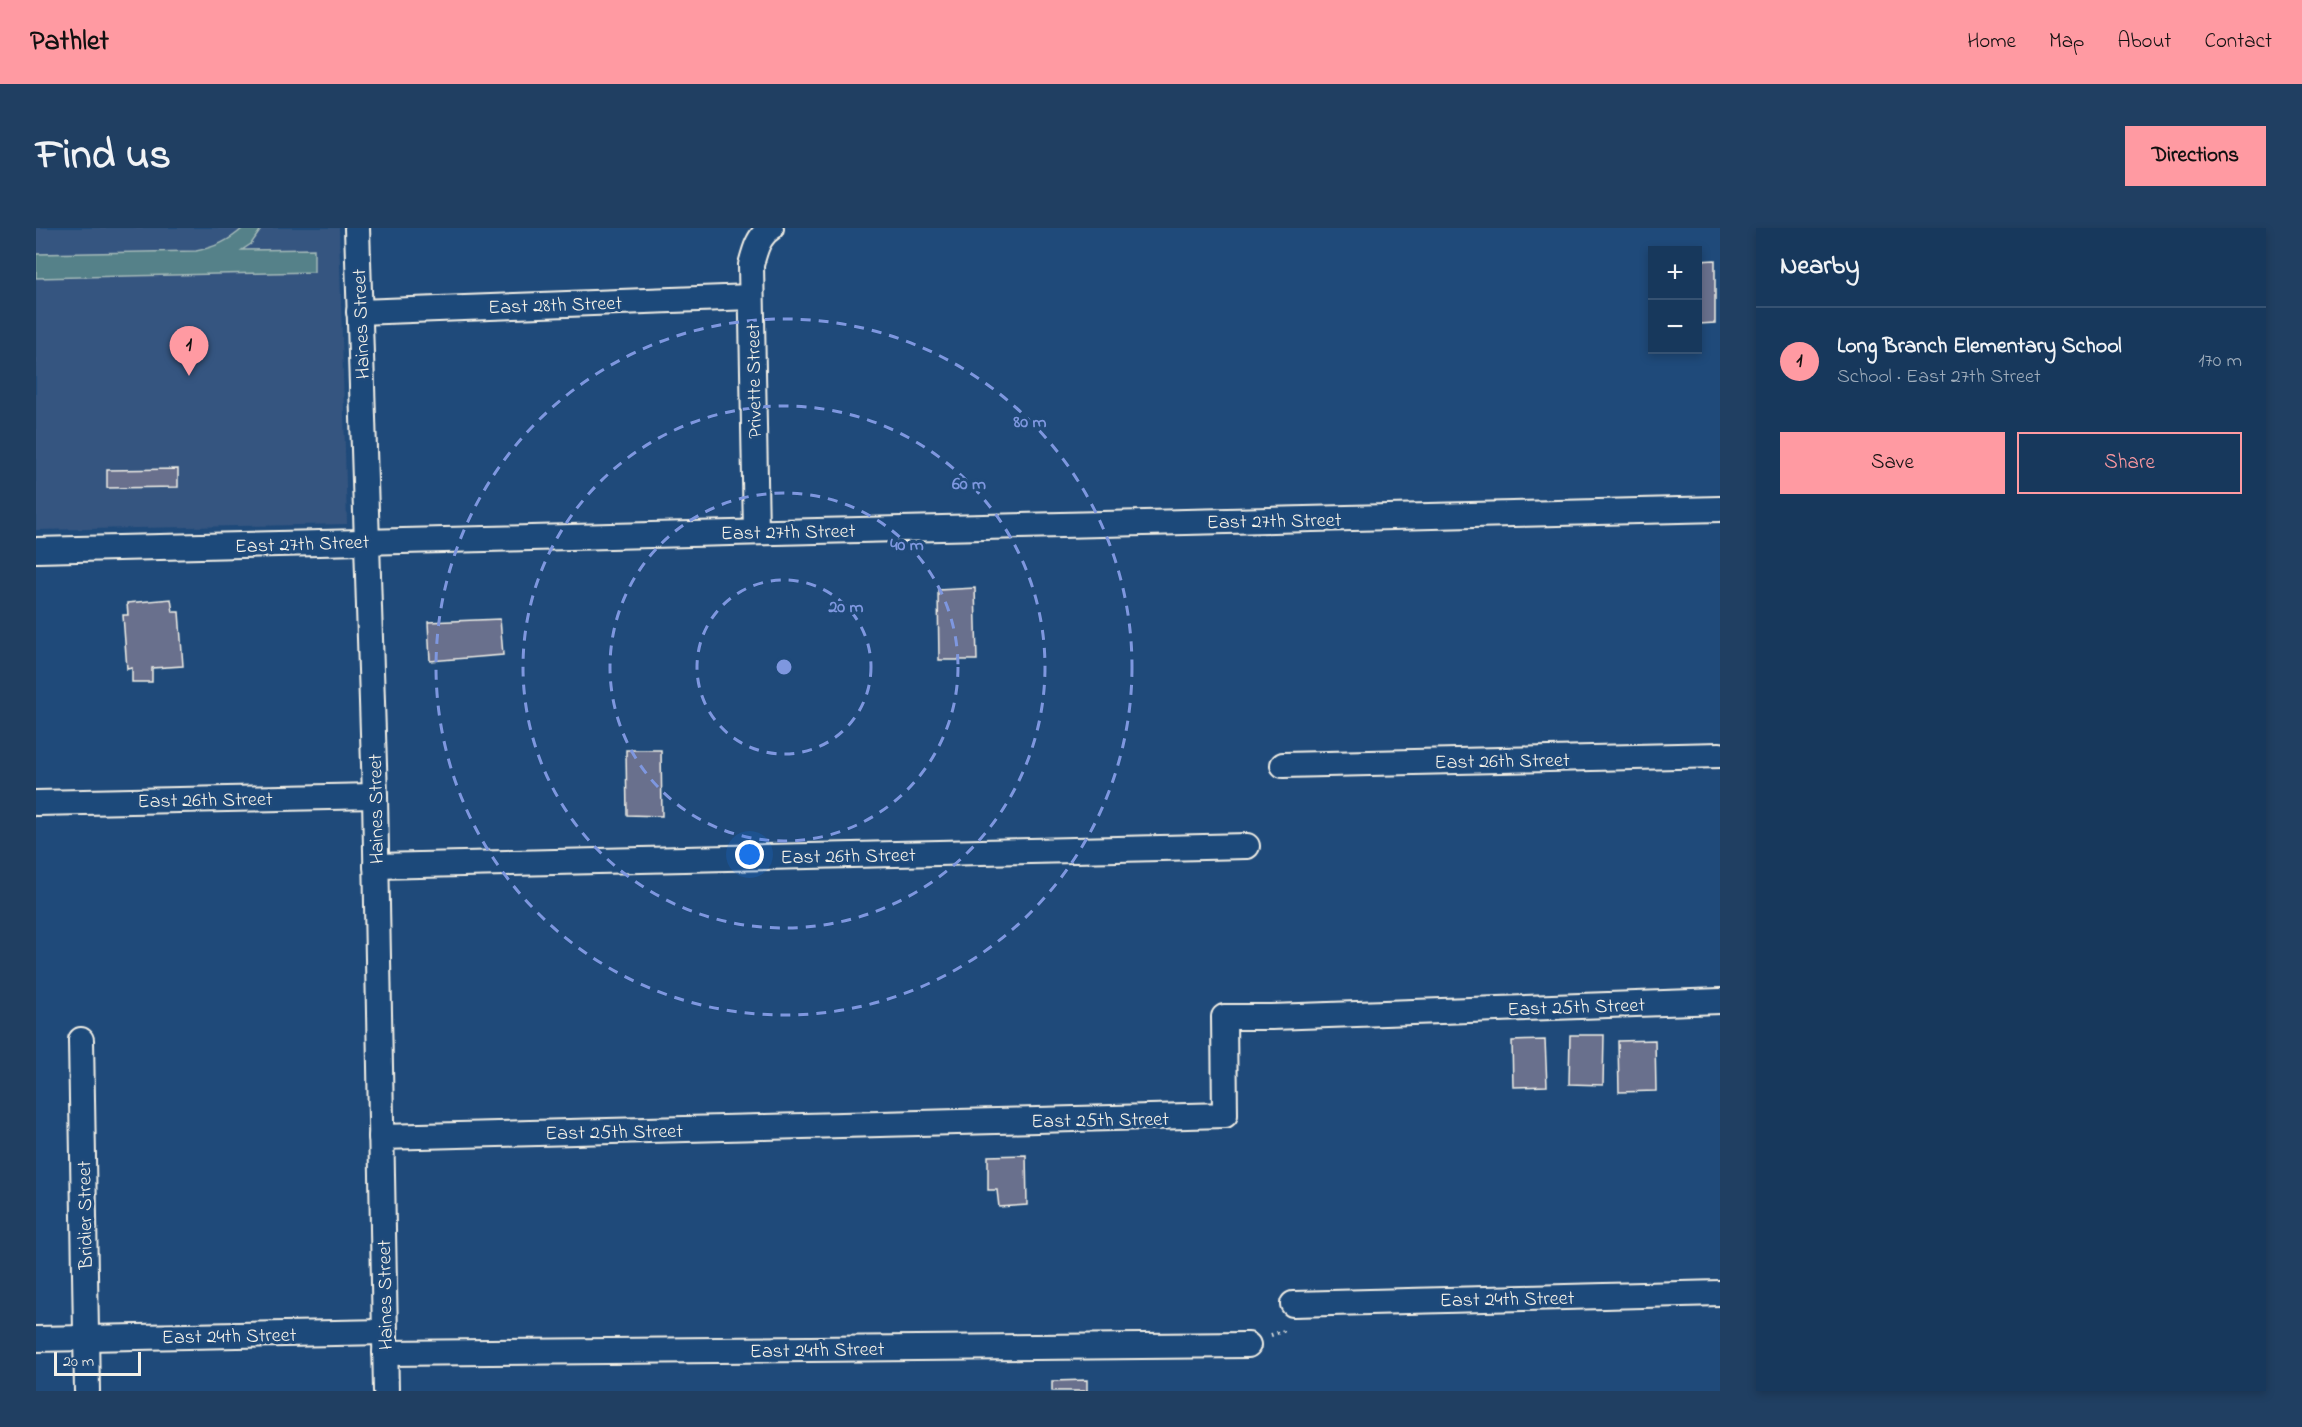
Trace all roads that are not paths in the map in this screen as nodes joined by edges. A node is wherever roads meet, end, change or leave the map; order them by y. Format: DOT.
graph roads {
  1 [pos="357,228"];
  2 [pos="767,231"];
  3 [pos="751,297"];
  4 [pos="359,312"];
  5 [pos="1720,509"];
  6 [pos="756,532"];
  7 [pos="368,541"];
  8 [pos="36,550"];
  9 [pos="1720,755"];
  10 [pos="1284,765"];
  11 [pos="375,796"];
  12 [pos="36,803"];
  13 [pos="1247,846"];
  14 [pos="376,866"];
  15 [pos="1720,1001"];
  16 [pos="81,1040"];
  17 [pos="381,1137"];
  18 [pos="1720,1293"];
  19 [pos="1293,1304"];
  20 [pos="86,1337"];
  21 [pos="36,1339"];
  22 [pos="385,1342"];
  23 [pos="1248,1345"];
  24 [pos="87,1391"];
  25 [pos="386,1391"];
  1 -- 4 [label="street, Haines Street"];
  2 -- 3 [label="street, Privette Street"];
  3 -- 4 [label="street, East 28th Street"];
  3 -- 6 [label="street, Privette Street"];
  4 -- 7 [label="street, Haines Street"];
  5 -- 6 [label="street, East 27th Street"];
  6 -- 7 [label="street, East 27th Street"];
  7 -- 8 [label="street, East 27th Street"];
  7 -- 11 [label="street, Haines Street"];
  9 -- 10 [label="street, East 26th Street"];
  11 -- 12 [label="street, East 26th Street"];
  11 -- 14 [label="street, Haines Street"];
  13 -- 14 [label="street, East 26th Street"];
  14 -- 17 [label="street, Haines Street"];
  15 -- 17 [label="street, East 25th Street"];
  16 -- 20 [label="street, Bridier Street"];
  17 -- 22 [label="street, Haines Street"];
  18 -- 19 [label="street, East 24th Street"];
  20 -- 21 [label="street, East 24th Street"];
  20 -- 22 [label="street, East 24th Street"];
  20 -- 24 [label="street, Bridier Street"];
  22 -- 23 [label="street, East 24th Street"];
  22 -- 25 [label="street, Haines Street"];
}
